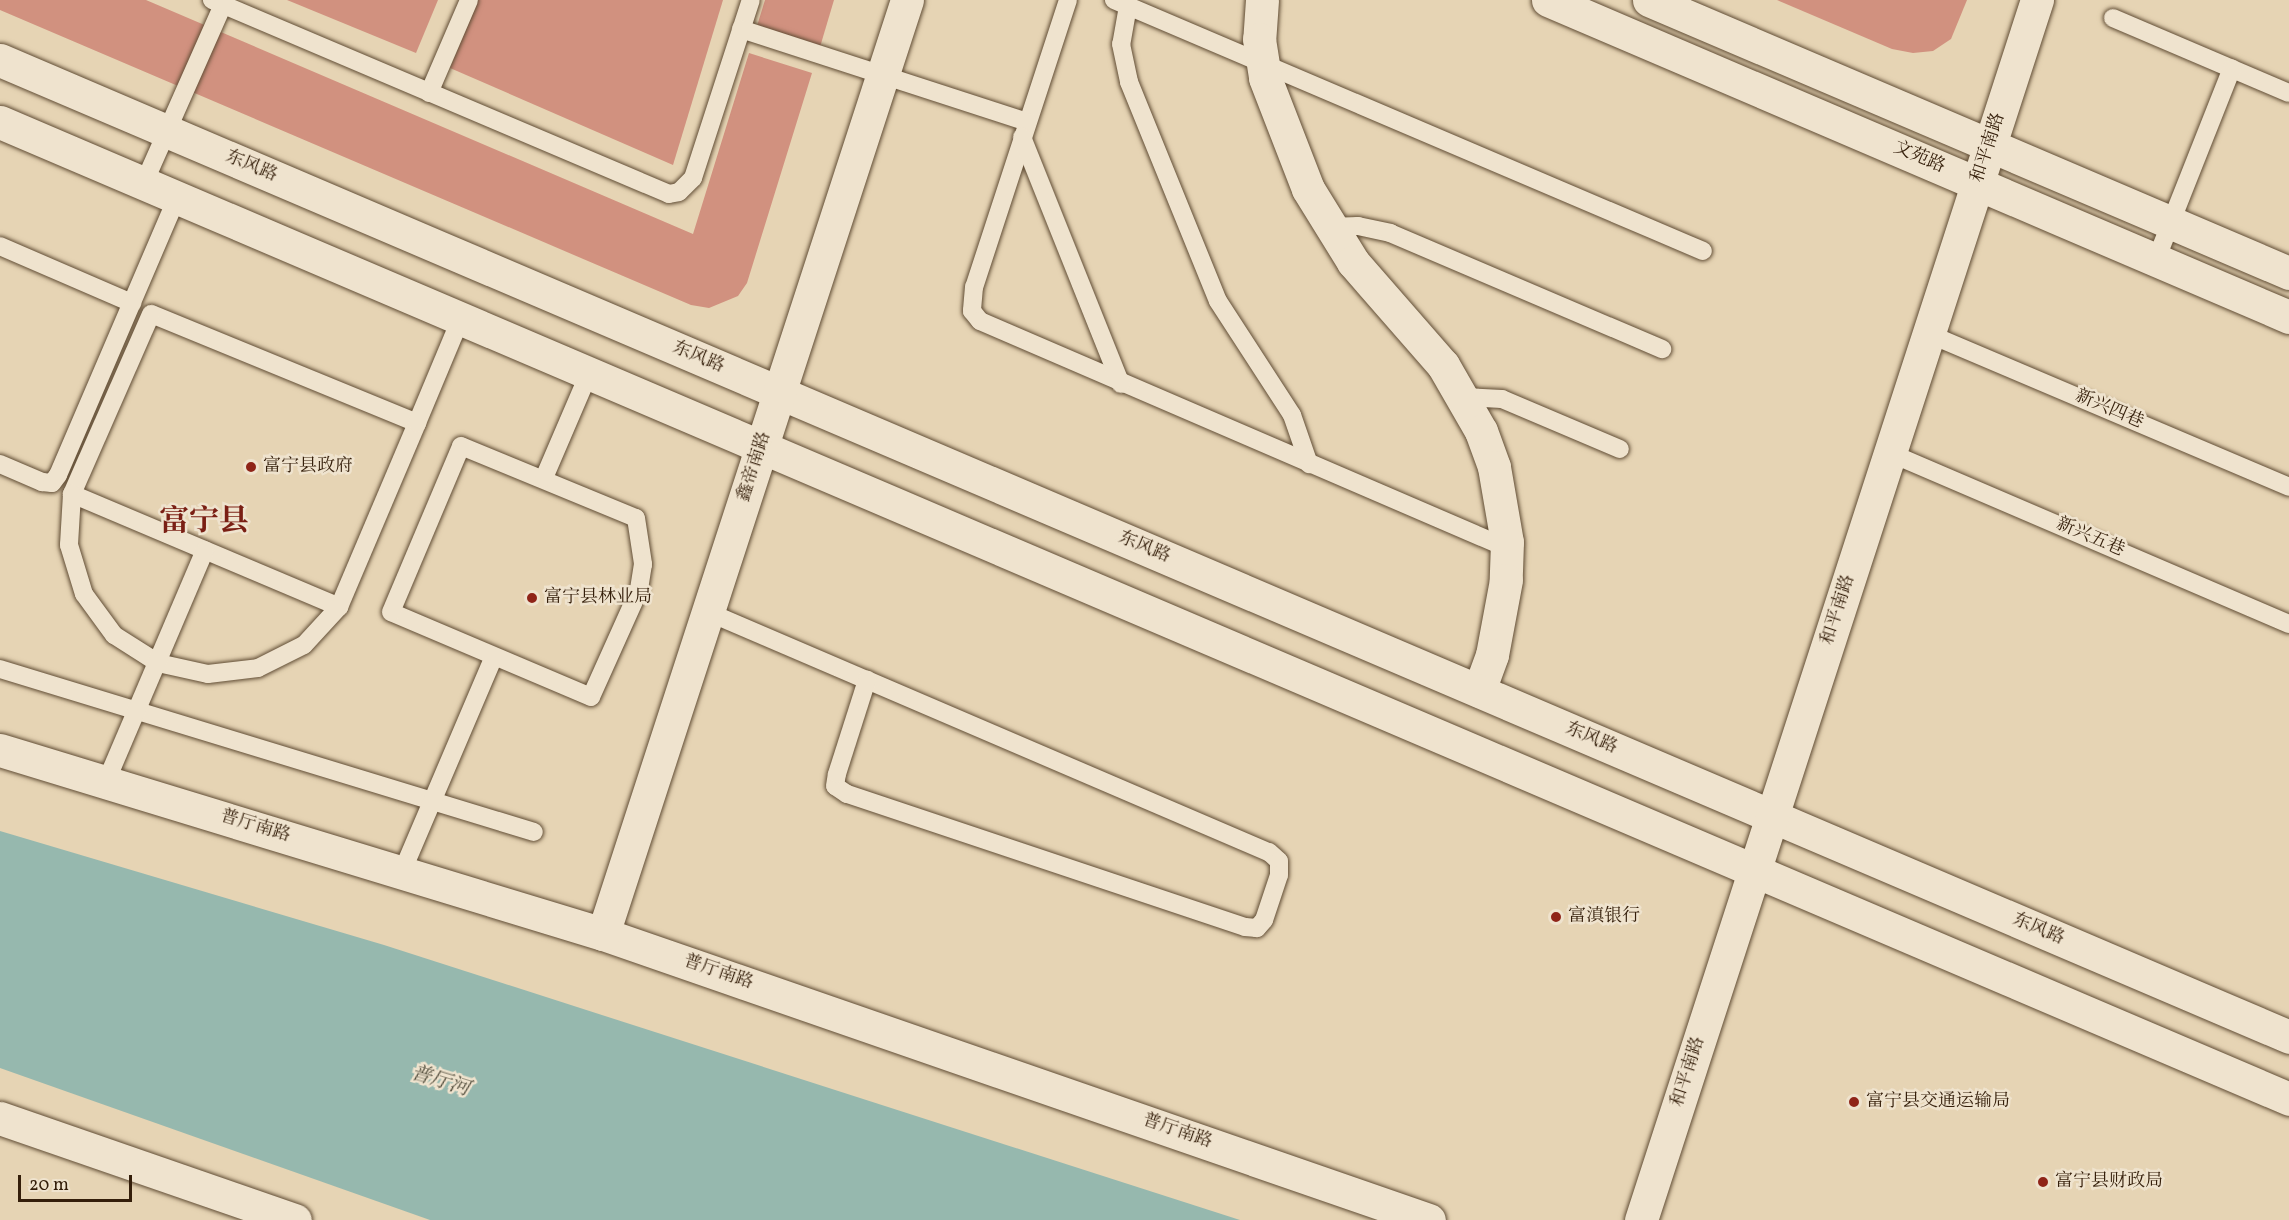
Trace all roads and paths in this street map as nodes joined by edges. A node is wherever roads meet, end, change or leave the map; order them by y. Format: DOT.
graph roads {
  1 [pos="470,0"];
  2 [pos="751,0"];
  3 [pos="907,0"];
  4 [pos="1068,0"];
  5 [pos="1263,0"];
  6 [pos="1548,0"];
  7 [pos="1650,0"];
  8 [pos="2037,0"];
  9 [pos="218,2"];
  10 [pos="1121,3"];
  11 [pos="2113,18"];
  12 [pos="741,29"];
  13 [pos="0,60"];
  14 [pos="1261,63"];
  15 [pos="2232,68"];
  16 [pos="882,75"];
  17 [pos="429,93"];
  18 [pos="2289,93"];
  19 [pos="0,122"];
  20 [pos="1024,130"];
  21 [pos="167,131"];
  22 [pos="1990,145"];
  23 [pos="144,183"];
  24 [pos="1977,183"];
  25 [pos="177,197"];
  26 [pos="2170,222"];
  27 [pos="1329,227"];
  28 [pos="0,246"];
  29 [pos="1703,251"];
  30 [pos="2156,260"];
  31 [pos="2289,273"];
  32 [pos="132,303"];
  33 [pos="2289,317"];
  34 [pos="461,318"];
  35 [pos="1929,334"];
  36 [pos="1662,349"];
  37 [pos="589,373"];
  38 [pos="1121,384"];
  39 [pos="779,392"];
  40 [pos="1464,397"];
  41 [pos="417,423"];
  42 [pos="762,447"];
  43 [pos="1620,449"];
  44 [pos="1890,453"];
  45 [pos="0,464"];
  46 [pos="1309,464"];
  47 [pos="544,478"];
  48 [pos="2289,487"];
  49 [pos="72,494"];
  50 [pos="1507,548"];
  51 [pos="206,550"];
  52 [pos="339,607"];
  53 [pos="708,612"];
  54 [pos="2289,624"];
  55 [pos="493,659"];
  56 [pos="158,663"];
  57 [pos="0,669"];
  58 [pos="867,680"];
  59 [pos="1479,691"];
  60 [pos="136,711"];
  61 [pos="0,750"];
  62 [pos="106,782"];
  63 [pos="432,801"];
  64 [pos="1772,816"];
  65 [pos="534,832"];
  66 [pos="1754,871"];
  67 [pos="402,872"];
  68 [pos="603,934"];
  69 [pos="2289,1037"];
  70 [pos="2289,1099"];
  71 [pos="0,1118"];
  72 [pos="295,1220"];
  73 [pos="1429,1220"];
  74 [pos="1641,1220"];
  1 -- 17 [label="lane"];
  2 -- 12 [label="lane"];
  3 -- 16 [label="street, 鑫帝南路"];
  4 -- 20 [label="lane"];
  5 -- 14 [label="street"];
  6 -- 24 [label="street, 文苑路"];
  7 -- 22 [label="street"];
  8 -- 22 [label="street, 和平南路"];
  9 -- 17 [label="lane"];
  9 -- 21 [label="lane"];
  10 -- 14 [label="lane"];
  10 -- 46 [label="lane"];
  11 -- 15 [label="lane"];
  12 -- 16 [label="lane"];
  12 -- 17 [label="lane"];
  13 -- 21 [label="street, 东风路"];
  14 -- 27 [label="street"];
  14 -- 29 [label="lane"];
  15 -- 18 [label="lane"];
  15 -- 26 [label="lane"];
  16 -- 20 [label="lane"];
  16 -- 39 [label="street, 鑫帝南路"];
  19 -- 23 [label="street"];
  20 -- 38 [label="lane"];
  20 -- 38 [label="lane"];
  21 -- 23 [label="lane"];
  21 -- 39 [label="street, 东风路"];
  22 -- 24 [label="street, 和平南路"];
  22 -- 26 [label="street"];
  23 -- 25 [label="street"];
  24 -- 30 [label="street, 文苑路"];
  24 -- 35 [label="street, 和平南路"];
  25 -- 32 [label="lane"];
  25 -- 34 [label="street"];
  26 -- 30 [label="lane"];
  26 -- 31 [label="street"];
  27 -- 36 [label="lane"];
  27 -- 40 [label="street"];
  28 -- 32 [label="lane"];
  30 -- 33 [label="street, 文苑路"];
  32 -- 45 [label="lane"];
  34 -- 37 [label="street"];
  34 -- 41 [label="lane"];
  35 -- 44 [label="street, 和平南路"];
  35 -- 48 [label="lane, 新兴四巷"];
  37 -- 42 [label="street"];
  37 -- 47 [label="lane"];
  38 -- 46 [label="lane"];
  39 -- 42 [label="street, 鑫帝南路"];
  39 -- 59 [label="street, 东风路"];
  40 -- 43 [label="lane"];
  40 -- 50 [label="street"];
  41 -- 49 [label="lane"];
  41 -- 52 [label="lane"];
  42 -- 53 [label="street, 鑫帝南路"];
  42 -- 66 [label="street"];
  44 -- 54 [label="lane, 新兴五巷"];
  44 -- 64 [label="street, 和平南路"];
  46 -- 50 [label="lane"];
  47 -- 55 [label="lane"];
  47 -- 55 [label="lane"];
  49 -- 51 [label="lane"];
  49 -- 56 [label="lane"];
  50 -- 59 [label="street"];
  51 -- 52 [label="lane"];
  51 -- 56 [label="lane"];
  52 -- 56 [label="lane"];
  53 -- 58 [label="lane"];
  53 -- 68 [label="street, 鑫帝南路"];
  55 -- 63 [label="lane"];
  56 -- 60 [label="lane"];
  57 -- 60 [label="lane"];
  58 -- 58 [label="lane"];
  59 -- 64 [label="street, 东风路"];
  60 -- 62 [label="lane"];
  60 -- 63 [label="lane"];
  61 -- 62 [label="street, 普厅南路"];
  62 -- 67 [label="street, 普厅南路"];
  63 -- 65 [label="lane"];
  63 -- 67 [label="lane"];
  64 -- 66 [label="street, 和平南路"];
  64 -- 69 [label="street, 东风路"];
  66 -- 70 [label="street"];
  66 -- 74 [label="street, 和平南路"];
  67 -- 68 [label="street, 普厅南路"];
  68 -- 73 [label="street, 普厅南路"];
  71 -- 72 [label="street"];
}
